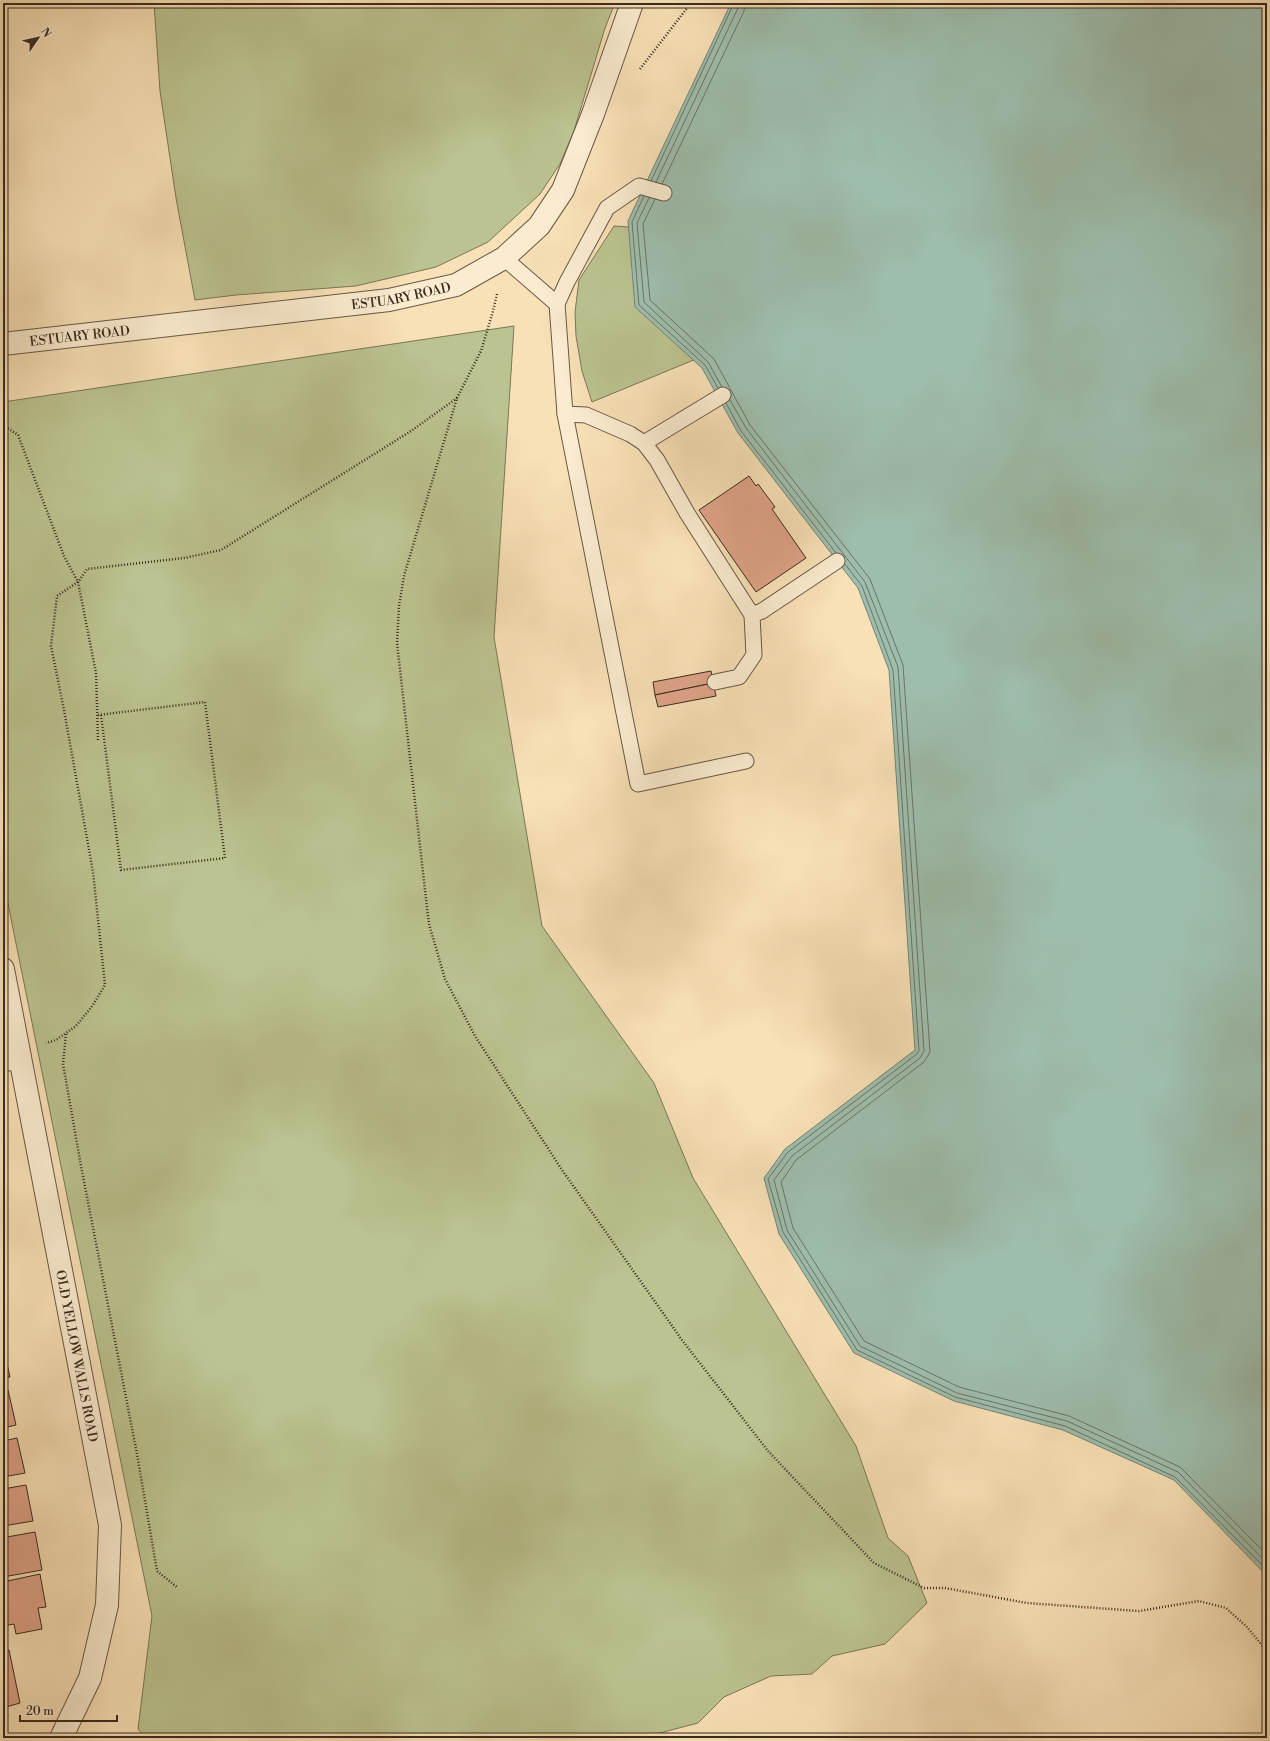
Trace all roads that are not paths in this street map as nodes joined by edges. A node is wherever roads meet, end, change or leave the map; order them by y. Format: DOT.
graph roads {
  1 [pos="632,3"];
  2 [pos="664,193"];
  3 [pos="504,258"];
  4 [pos="557,304"];
  5 [pos="3,344"];
  6 [pos="723,395"];
  7 [pos="565,414"];
  8 [pos="644,443"];
  9 [pos="837,561"];
  10 [pos="752,615"];
  11 [pos="715,682"];
  12 [pos="746,761"];
  13 [pos="3,969"];
  14 [pos="12,1059"];
  15 [pos="61,1738"];
  1 -- 3 [label="street, ESTUARY ROAD"];
  2 -- 4 [label="lane"];
  3 -- 4 [label="lane"];
  3 -- 5 [label="street, ESTUARY ROAD"];
  4 -- 7 [label="lane"];
  6 -- 8 [label="lane"];
  7 -- 8 [label="lane"];
  7 -- 12 [label="lane"];
  8 -- 10 [label="lane"];
  9 -- 10 [label="lane"];
  10 -- 11 [label="lane"];
  13 -- 14 [label="street, OLD YELLOW WALLS ROAD"];
  14 -- 15 [label="street, OLD YELLOW WALLS ROAD"];
}
